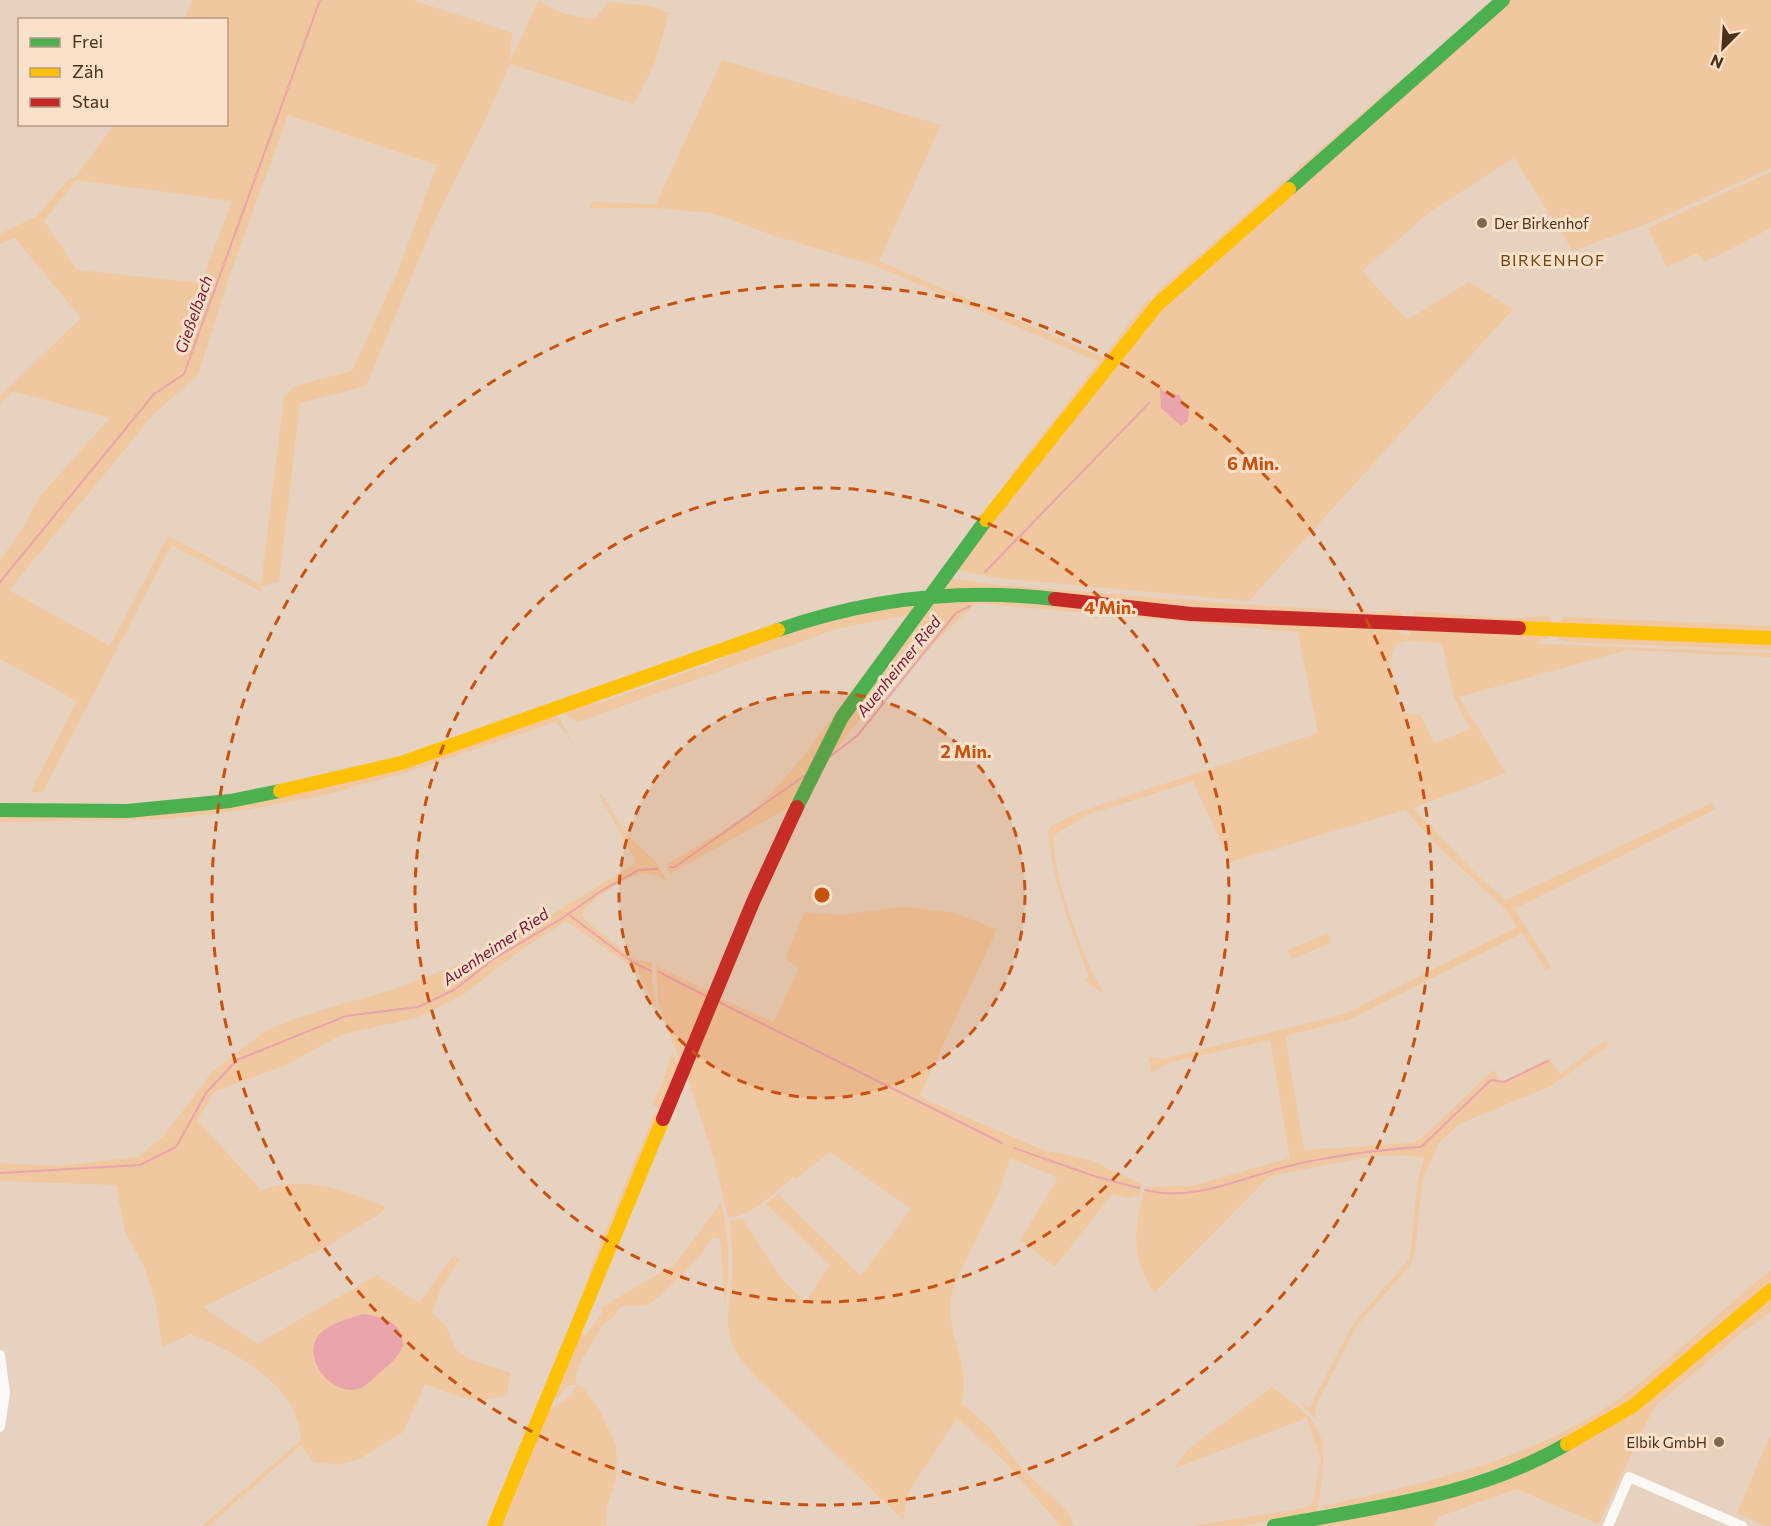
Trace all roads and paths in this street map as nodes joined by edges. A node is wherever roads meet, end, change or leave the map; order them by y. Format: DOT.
graph roads {
  1 [pos="1503,0"];
  2 [pos="931,595"];
  3 [pos="1771,638"];
  4 [pos="0,810"];
  5 [pos="1771,1290"];
  6 [pos="0,1355"];
  7 [pos="0,1427"];
  8 [pos="494,1526"];
  9 [pos="1274,1526"];
  10 [pos="1608,1526"];
  11 [pos="1742,1526"];
  1 -- 2 [label="street"];
  2 -- 3 [label="street"];
  2 -- 4 [label="street"];
  2 -- 8 [label="street"];
  5 -- 9 [label="street"];
  6 -- 7 [label="street"];
  10 -- 11 [label="street"];
}
